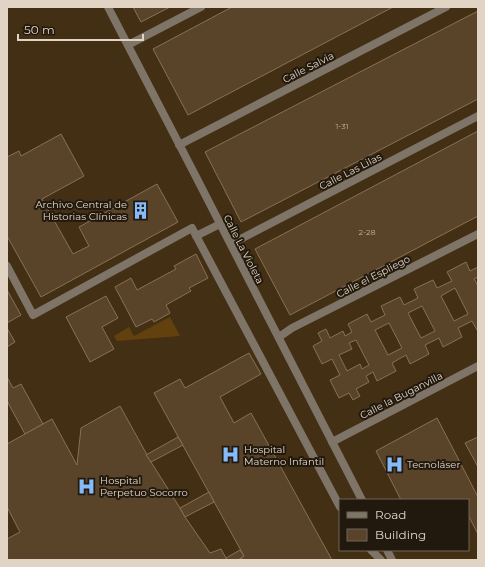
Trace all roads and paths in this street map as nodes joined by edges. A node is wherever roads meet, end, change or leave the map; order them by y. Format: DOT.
graph roads {
  1 [pos="108,7"];
  2 [pos="201,7"];
  3 [pos="446,7"];
  4 [pos="128,46"];
  5 [pos="478,116"];
  6 [pos="179,145"];
  7 [pos="220,224"];
  8 [pos="478,234"];
  9 [pos="196,236"];
  10 [pos="231,244"];
  11 [pos="7,266"];
  12 [pos="279,337"];
  13 [pos="478,366"];
  14 [pos="332,442"];
  15 [pos="361,499"];
  16 [pos="339,505"];
  17 [pos="372,551"];
  18 [pos="388,551"];
  19 [pos="381,560"];
  20 [pos="392,560"];
  1 -- 4 [label="street, Calle La Violeta"];
  2 -- 4 [label="street"];
  3 -- 6 [label="street, Calle Salvia"];
  4 -- 6 [label="street, Calle La Violeta"];
  5 -- 10 [label="street, Calle Las Lilas"];
  6 -- 7 [label="street, Calle La Violeta"];
  7 -- 9 [label="street"];
  7 -- 10 [label="street, Calle La Violeta"];
  8 -- 12 [label="street, Calle el Espliego"];
  9 -- 11 [label="street"];
  9 -- 16 [label="street"];
  10 -- 12 [label="street, Calle La Violeta"];
  12 -- 14 [label="street, Calle La Violeta"];
  13 -- 14 [label="street, Calle la Buganvilla"];
  14 -- 15 [label="street, Calle La Violeta"];
  17 -- 19 [label="street"];
  18 -- 20 [label="street"];
}
